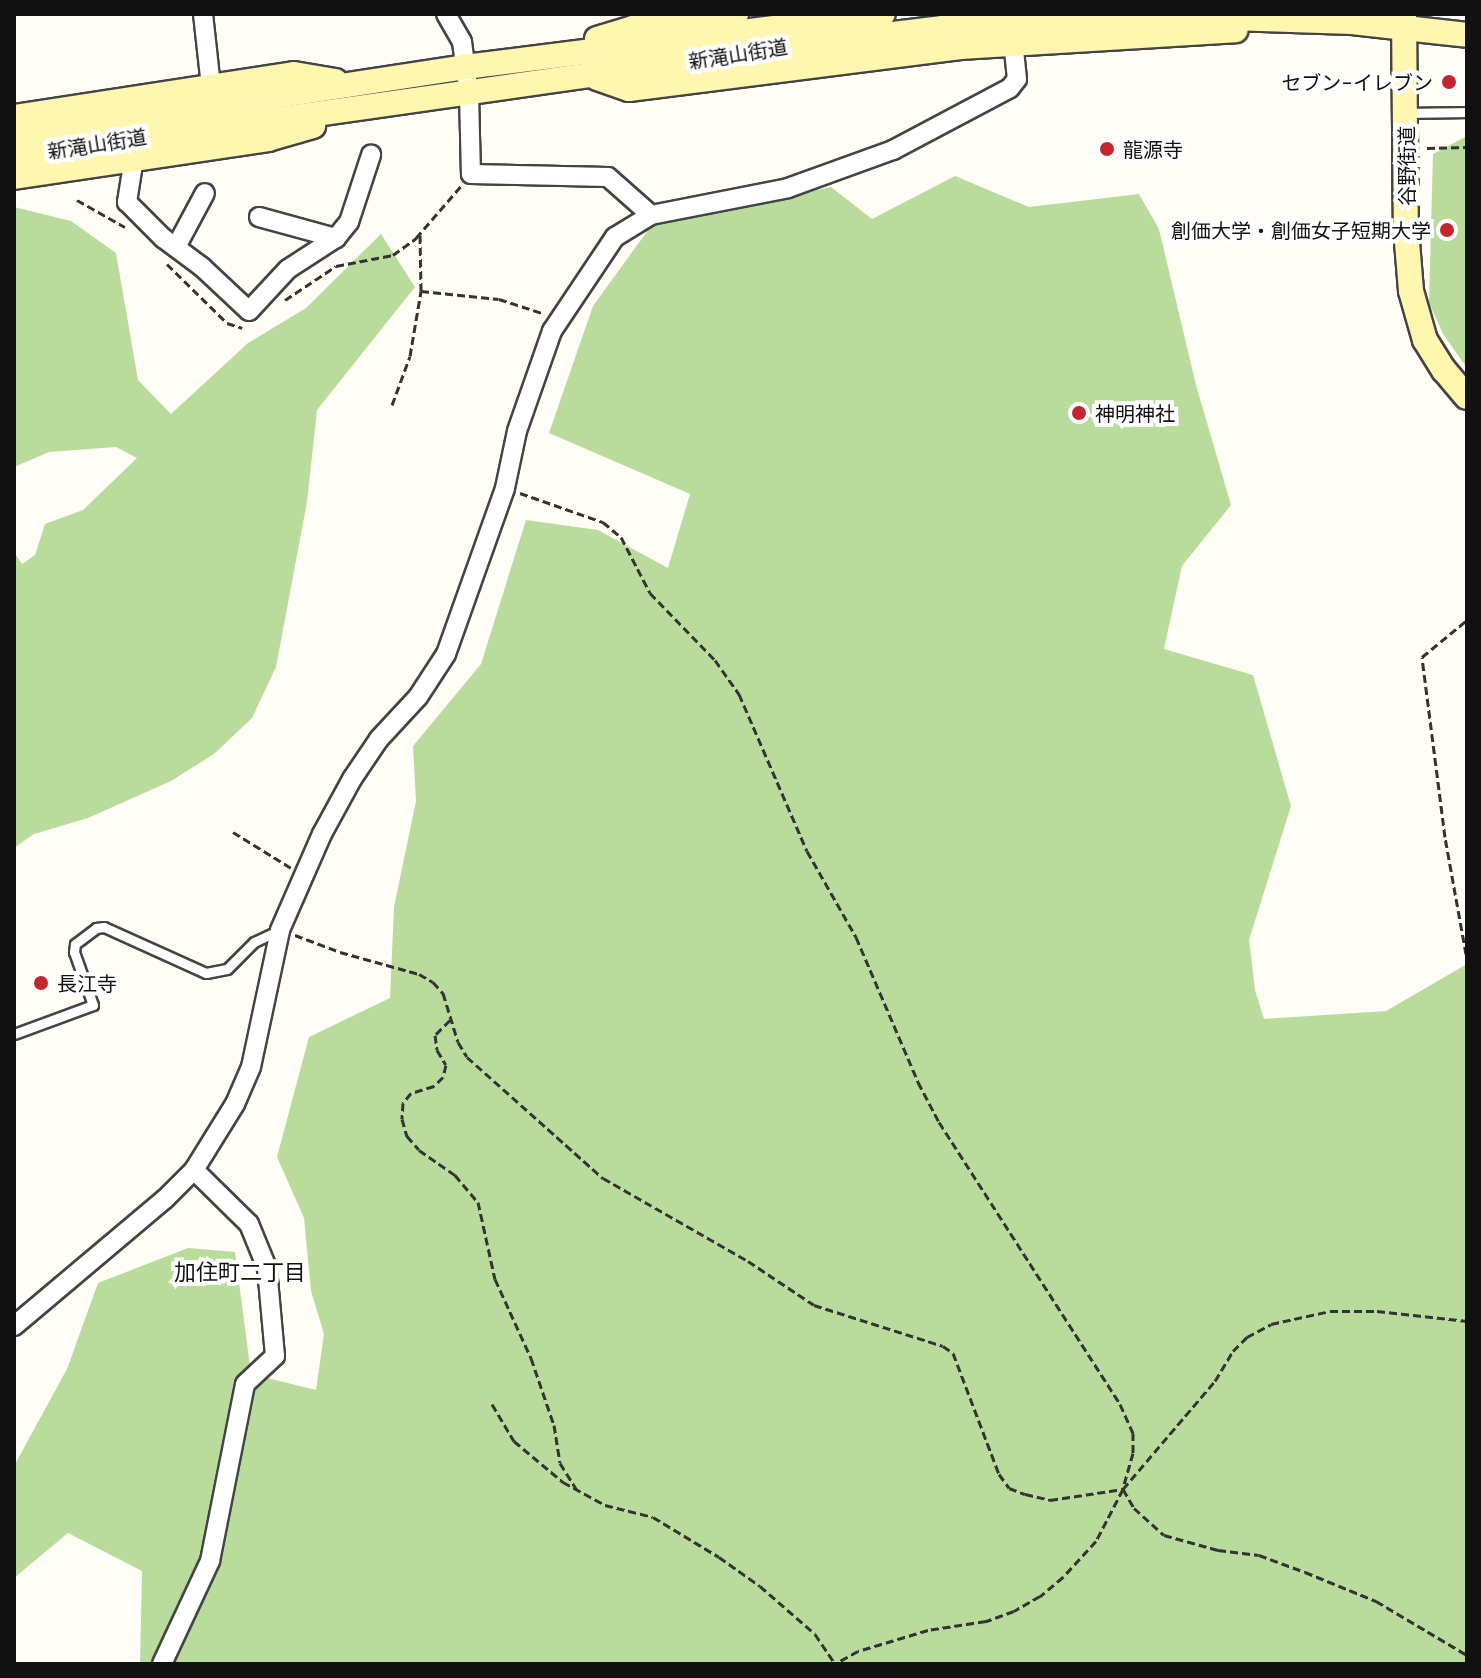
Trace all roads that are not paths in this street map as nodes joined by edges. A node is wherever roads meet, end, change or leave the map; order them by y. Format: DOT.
graph roads {
  1 [pos="203,14"];
  2 [pos="446,14"];
  3 [pos="736,14"];
  4 [pos="883,14"];
  5 [pos="1297,21"];
  6 [pos="1404,21"];
  7 [pos="1467,35"];
  8 [pos="1013,43"];
  9 [pos="537,57"];
  10 [pos="465,67"];
  11 [pos="594,77"];
  12 [pos="348,84"];
  13 [pos="211,87"];
  14 [pos="469,94"];
  15 [pos="376,107"];
  16 [pos="1467,112"];
  17 [pos="1406,113"];
  18 [pos="14,117"];
  19 [pos="14,136"];
  20 [pos="371,155"];
  21 [pos="14,157"];
  22 [pos="134,158"];
  23 [pos="14,177"];
  24 [pos="205,193"];
  25 [pos="651,215"];
  26 [pos="259,217"];
  27 [pos="336,238"];
  28 [pos="176,247"];
  29 [pos="1467,397"];
  30 [pos="280,930"];
  31 [pos="14,1034"];
  32 [pos="194,1170"];
  33 [pos="14,1326"];
  34 [pos="162,1664"];
  1 -- 13 [label="street"];
  2 -- 10 [label="street"];
  3 -- 9 [label="main road"];
  4 -- 9 [label="main road, 新滝山街道"];
  5 -- 6 [label="main road, 新滝山街道"];
  5 -- 8 [label="main road"];
  5 -- 11 [label="main road, 新滝山街道"];
  6 -- 7 [label="main road, 新滝山街道"];
  6 -- 17 [label="main road, 谷野街道"];
  8 -- 11 [label="main road"];
  8 -- 25 [label="street"];
  9 -- 10 [label="main road, 新滝山街道"];
  10 -- 12 [label="main road, 新滝山街道"];
  10 -- 14 [label="street"];
  11 -- 14 [label="main road, 新滝山街道"];
  12 -- 13 [label="main road"];
  12 -- 19 [label="main road, 新滝山街道"];
  13 -- 18 [label="main road"];
  14 -- 15 [label="main road, 新滝山街道"];
  14 -- 25 [label="street"];
  15 -- 21 [label="main road, 新滝山街道"];
  15 -- 22 [label="main road"];
  16 -- 17 [label="lane"];
  17 -- 29 [label="main road, 谷野街道"];
  20 -- 27 [label="street"];
  22 -- 23 [label="main road"];
  22 -- 28 [label="street"];
  24 -- 28 [label="street"];
  25 -- 30 [label="street"];
  26 -- 27 [label="street"];
  27 -- 28 [label="street"];
  30 -- 31 [label="lane"];
  30 -- 32 [label="street"];
  32 -- 33 [label="street"];
  32 -- 34 [label="street"];
}
